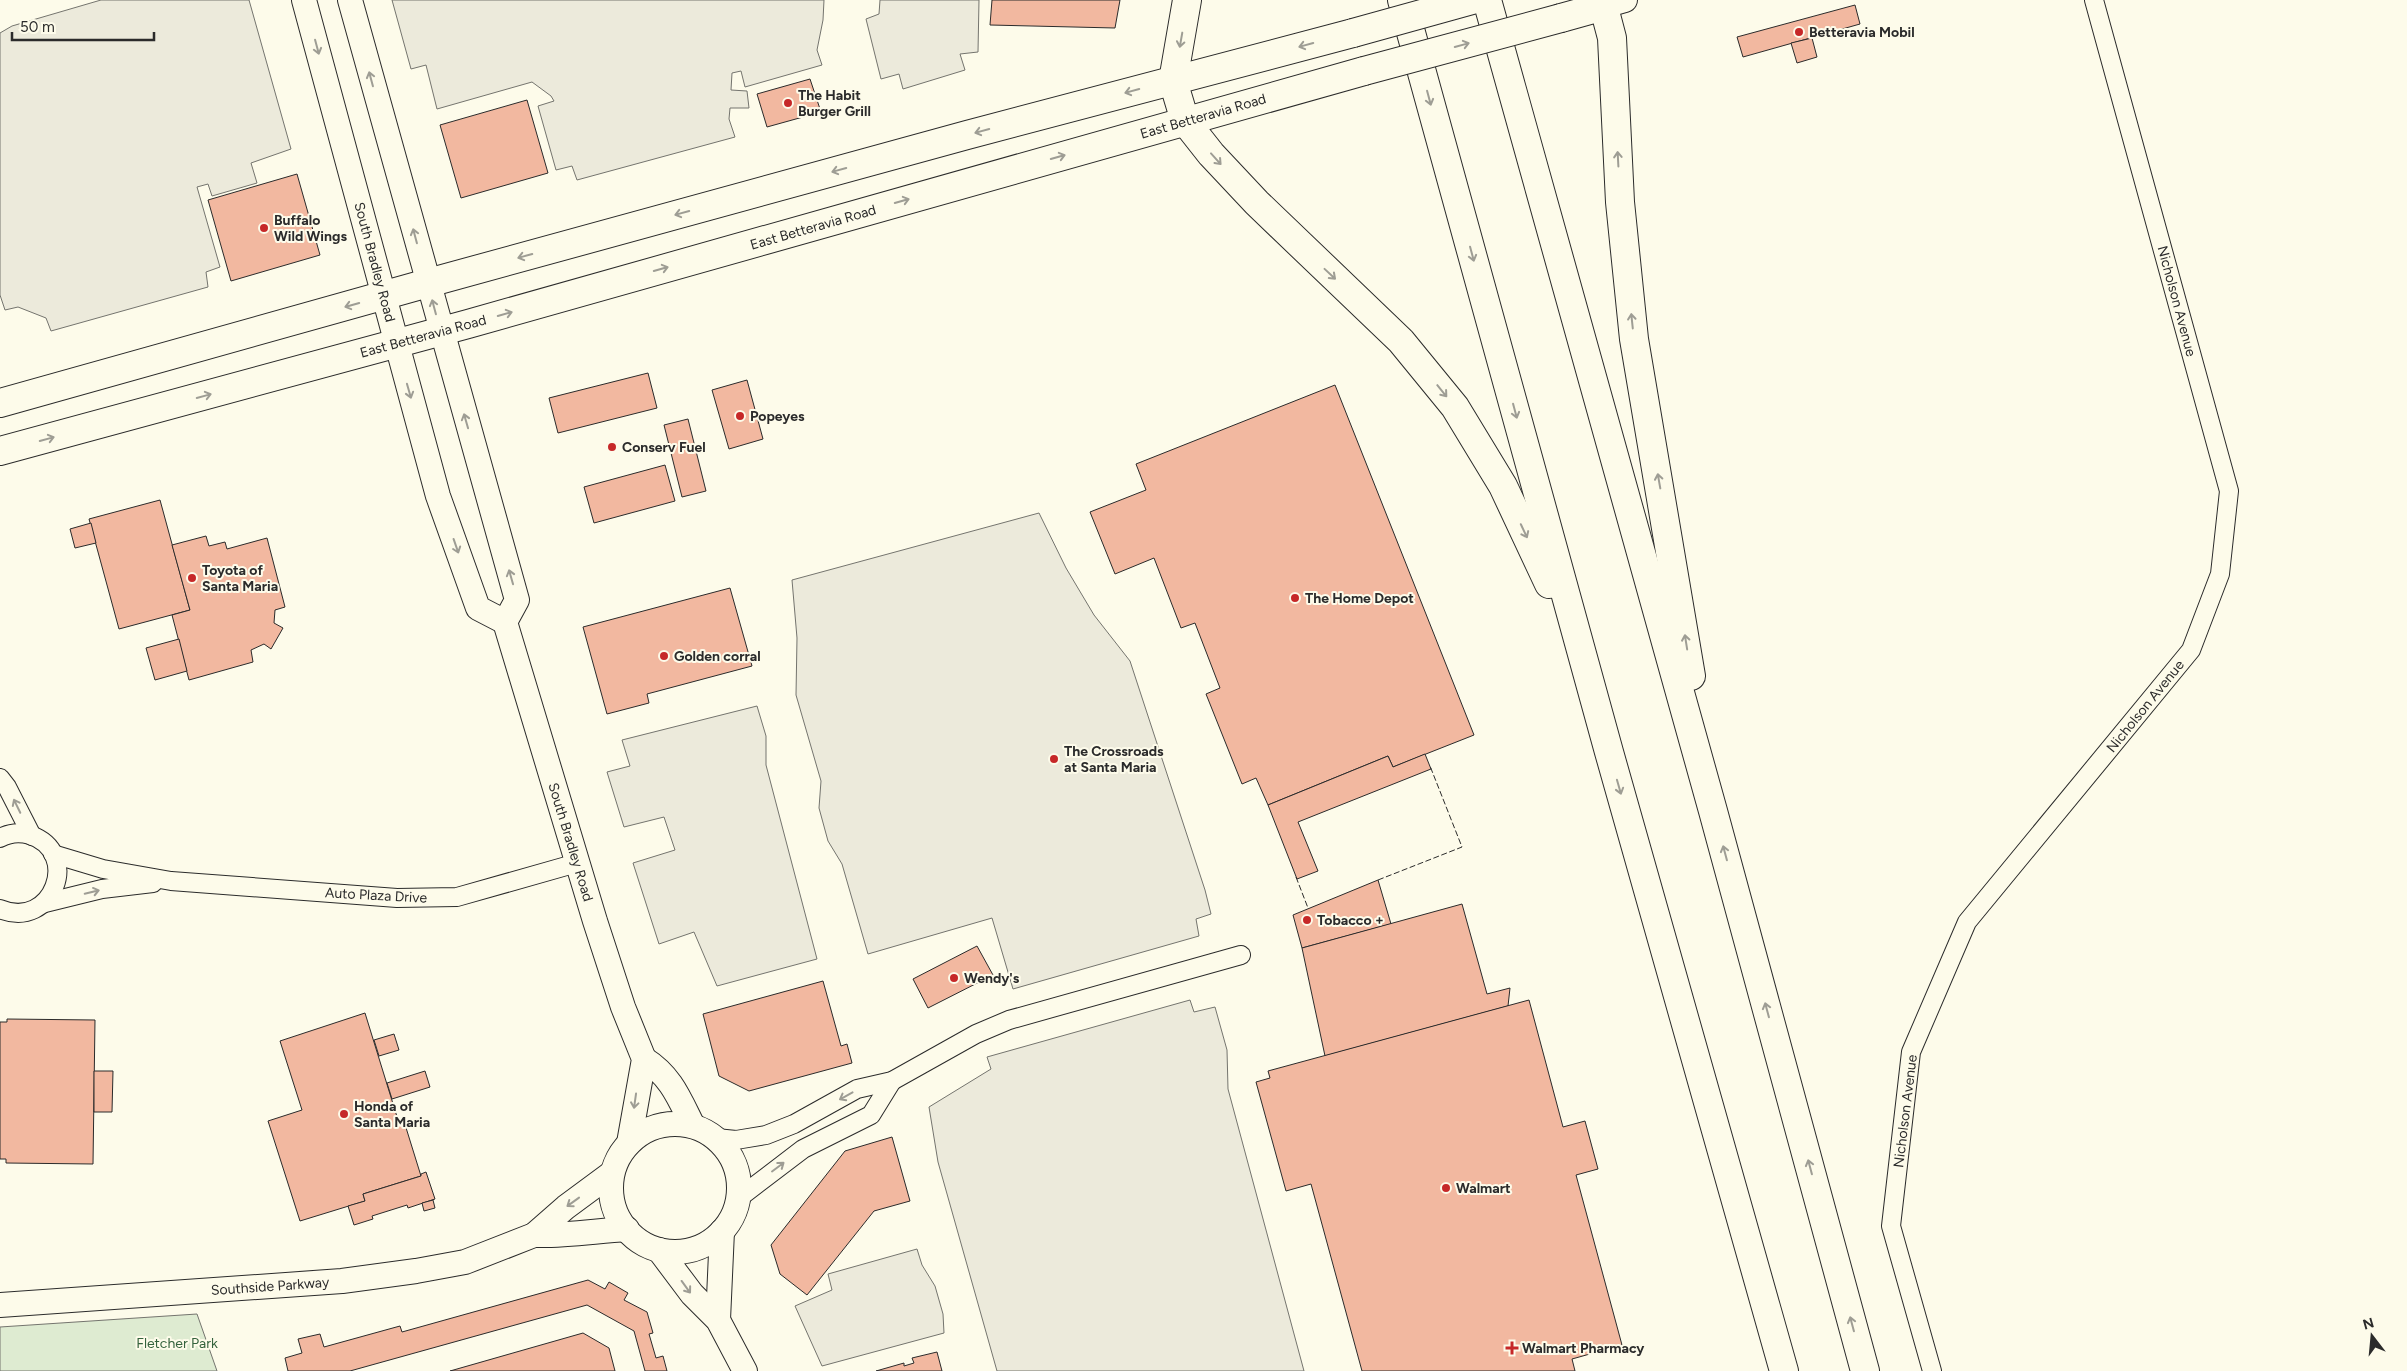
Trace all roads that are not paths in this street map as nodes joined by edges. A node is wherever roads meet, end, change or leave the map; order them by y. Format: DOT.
graph roads {
  1 [pos="304,0"];
  2 [pos="350,0"];
  3 [pos="1187,0"];
  4 [pos="1402,0"];
  5 [pos="1472,0"];
  6 [pos="1487,0"];
  7 [pos="2094,0"];
  8 [pos="1611,2"];
  9 [pos="1173,80"];
  10 [pos="1185,121"];
  11 [pos="428,282"];
  12 [pos="384,295"];
  13 [pos="441,331"];
  14 [pos="396,344"];
  15 [pos="0,403"];
  16 [pos="0,452"];
  17 [pos="505,622"];
  18 [pos="1609,752"];
  19 [pos="0,778"];
  20 [pos="1713,810"];
  21 [pos="32,836"];
  22 [pos="0,838"];
  23 [pos="53,854"];
  24 [pos="577,862"];
  25 [pos="171,881"];
  26 [pos="45,903"];
  27 [pos="0,909"];
  28 [pos="1240,955"];
  29 [pos="644,1059"];
  30 [pos="892,1081"];
  31 [pos="693,1126"];
  32 [pos="716,1138"];
  33 [pos="629,1144"];
  34 [pos="612,1173"];
  35 [pos="740,1197"];
  36 [pos="626,1229"];
  37 [pos="722,1231"];
  38 [pos="534,1235"];
  39 [pos="659,1250"];
  40 [pos="0,1305"];
  41 [pos="718,1320"];
  42 [pos="745,1371"];
  43 [pos="1784,1371"];
  44 [pos="1865,1371"];
  45 [pos="1932,1371"];
  1 -- 12 [label="street, South Bradley Road, one-way"];
  11 -- 2 [label="street, one-way"];
  3 -- 9 [label="highway, one-way"];
  4 -- 18 [label="highway, one-way"];
  5 -- 9 [label="highway, one-way, bridge"];
  6 -- 20 [label="highway"];
  7 -- 45 [label="street, Nicholson Avenue"];
  10 -- 8 [label="highway, East Betteravia Road, one-way, bridge"];
  20 -- 8 [label="highway, one-way"];
  9 -- 10 [label="highway"];
  9 -- 11 [label="highway, one-way"];
  13 -- 10 [label="highway, East Betteravia Road, one-way"];
  10 -- 18 [label="highway, one-way"];
  11 -- 12 [label="highway"];
  13 -- 11 [label="street, one-way"];
  12 -- 14 [label="street, South Bradley Road"];
  12 -- 15 [label="highway, one-way"];
  13 -- 14 [label="highway, East Betteravia Road"];
  17 -- 13 [label="street, one-way"];
  16 -- 14 [label="highway, East Betteravia Road, one-way"];
  14 -- 17 [label="street, South Bradley Road, one-way"];
  17 -- 24 [label="street, South Bradley Road"];
  18 -- 43 [label="highway, one-way"];
  21 -- 19 [label="street, one-way"];
  44 -- 20 [label="highway, one-way"];
  21 -- 22 [label="street"];
  21 -- 23 [label="street"];
  23 -- 25 [label="street, Auto Plaza Drive"];
  23 -- 26 [label="street"];
  24 -- 25 [label="street, Auto Plaza Drive"];
  24 -- 29 [label="street, South Bradley Road"];
  26 -- 25 [label="street, Auto Plaza Drive, one-way"];
  26 -- 27 [label="street, Auto Plaza Drive"];
  28 -- 30 [label="street"];
  29 -- 31 [label="street"];
  29 -- 33 [label="street, one-way"];
  30 -- 32 [label="street, one-way"];
  35 -- 30 [label="street, one-way"];
  31 -- 32 [label="street"];
  31 -- 33 [label="street"];
  32 -- 35 [label="street"];
  33 -- 34 [label="street"];
  34 -- 36 [label="street"];
  34 -- 38 [label="street, Southside Parkway, one-way"];
  35 -- 37 [label="street"];
  36 -- 38 [label="street, Southside Parkway"];
  36 -- 39 [label="street"];
  37 -- 39 [label="street"];
  37 -- 41 [label="street"];
  38 -- 40 [label="street, Southside Parkway"];
  39 -- 41 [label="street, one-way"];
  41 -- 42 [label="street"];
}
